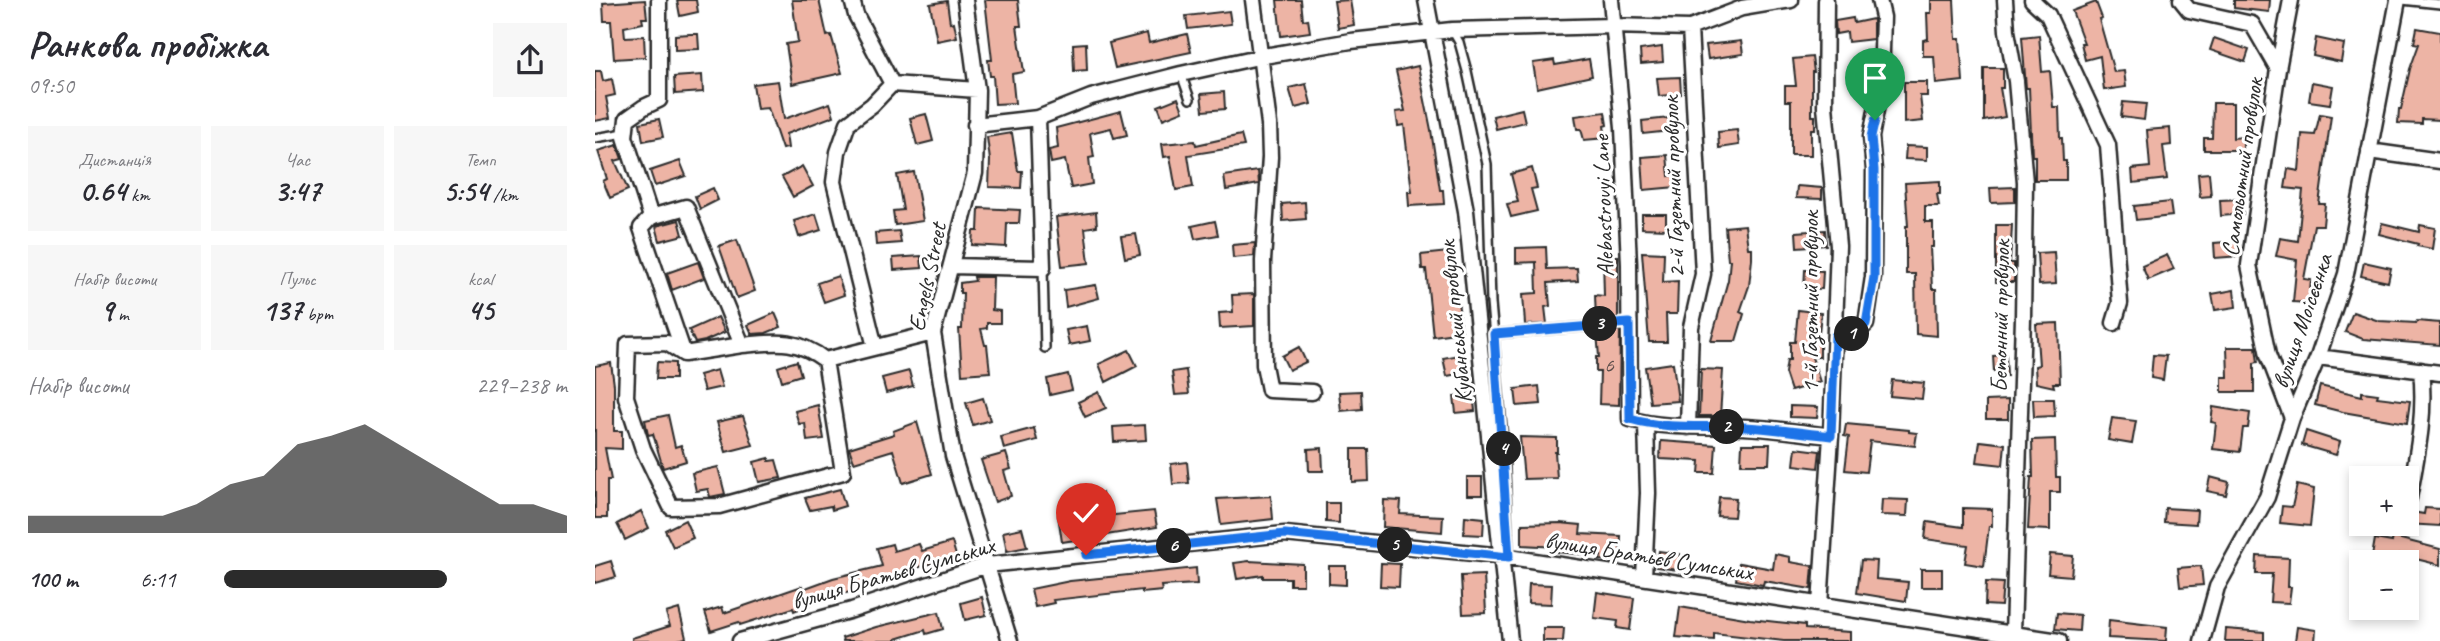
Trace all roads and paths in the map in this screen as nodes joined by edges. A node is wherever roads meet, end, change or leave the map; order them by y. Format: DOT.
graph roads {
  1 [pos="659,0"];
  2 [pos="852,0"];
  3 [pos="965,0"];
  4 [pos="1252,0"];
  5 [pos="1426,0"];
  6 [pos="1611,0"];
  7 [pos="1791,0"];
  8 [pos="1826,0"];
  9 [pos="1879,0"];
  10 [pos="2005,0"];
  11 [pos="2032,0"];
  12 [pos="2181,0"];
  13 [pos="2291,0"];
  14 [pos="2400,0"];
  15 [pos="2440,4"];
  16 [pos="1612,26"];
  17 [pos="1690,28"];
  18 [pos="1452,30"];
  19 [pos="1431,31"];
  20 [pos="1258,57"];
  21 [pos="2278,69"];
  22 [pos="1181,74"];
  23 [pos="892,84"];
  24 [pos="977,90"];
  25 [pos="1190,99"];
  26 [pos="1038,118"];
  27 [pos="975,125"];
  28 [pos="625,133"];
  29 [pos="595,138"];
  30 [pos="2369,151"];
  31 [pos="2440,161"];
  32 [pos="651,217"];
  33 [pos="951,266"];
  34 [pos="1043,268"];
  35 [pos="1629,323"];
  36 [pos="2114,323"];
  37 [pos="933,333"];
  38 [pos="1494,334"];
  39 [pos="1835,336"];
  40 [pos="742,345"];
  41 [pos="875,347"];
  42 [pos="1045,348"];
  43 [pos="684,354"];
  44 [pos="2318,357"];
  45 [pos="825,360"];
  46 [pos="2420,370"];
  47 [pos="2440,373"];
  48 [pos="1312,392"];
  49 [pos="2292,418"];
  50 [pos="1646,424"];
  51 [pos="1688,427"];
  52 [pos="1831,436"];
  53 [pos="2415,466"];
  54 [pos="1506,557"];
  55 [pos="987,565"];
  56 [pos="1644,577"];
  57 [pos="1820,605"];
  58 [pos="2013,633"];
  59 [pos="740,641"];
  60 [pos="1010,641"];
  61 [pos="1510,641"];
  62 [pos="2059,641"];
  63 [pos="2201,641"];
  1 -- 28 [label="street"];
  2 -- 23 [label="street"];
  3 -- 24 [label="street, Engels Street"];
  4 -- 20 [label="street"];
  5 -- 19 [label="street, Кубанський провулок"];
  6 -- 16 [label="street, Alebastrovyi Lane"];
  7 -- 17 [label="street"];
  8 -- 39 [label="street, 1-й Газетний провулок"];
  9 -- 39 [label="street"];
  10 -- 58 [label="street, Бетонний провулок"];
  11 -- 36 [label="street"];
  12 -- 21 [label="street"];
  13 -- 21 [label="street, Самольотний провулок"];
  14 -- 15 [label="lane"];
  14 -- 30 [label="street, вулиця Моісєєнка"];
  16 -- 17 [label="street"];
  16 -- 18 [label="street"];
  16 -- 35 [label="street, Alebastrovyi Lane"];
  17 -- 51 [label="street, 2-й Газетний провулок"];
  18 -- 19 [label="street"];
  18 -- 38 [label="lane"];
  19 -- 20 [label="street"];
  19 -- 54 [label="street, Кубанський провулок"];
  20 -- 22 [label="street"];
  20 -- 48 [label="street"];
  21 -- 49 [label="street, Самольотний провулок"];
  22 -- 25 [label="lane"];
  22 -- 26 [label="street"];
  23 -- 24 [label="street"];
  23 -- 41 [label="street"];
  24 -- 27 [label="street, Engels Street"];
  26 -- 27 [label="street"];
  26 -- 34 [label="street"];
  27 -- 33 [label="street, Engels Street"];
  28 -- 29 [label="lane"];
  28 -- 32 [label="street"];
  30 -- 31 [label="street"];
  30 -- 44 [label="street, вулиця Моісєєнка"];
  32 -- 40 [label="street"];
  32 -- 43 [label="street"];
  33 -- 34 [label="street"];
  33 -- 37 [label="street, Engels Street"];
  34 -- 42 [label="lane"];
  35 -- 38 [label="lane"];
  35 -- 50 [label="street, Alebastrovyi Lane"];
  37 -- 41 [label="street"];
  37 -- 55 [label="street, Engels Street"];
  38 -- 54 [label="lane"];
  39 -- 52 [label="street, 1-й Газетний провулок"];
  40 -- 43 [label="street"];
  40 -- 45 [label="street"];
  41 -- 45 [label="street"];
  43 -- 45 [label="street"];
  44 -- 46 [label="street"];
  44 -- 49 [label="street, вулиця Моісєєнка"];
  46 -- 47 [label="street"];
  46 -- 53 [label="street"];
  49 -- 63 [label="street, вулиця Моісєєнка"];
  50 -- 51 [label="street"];
  50 -- 56 [label="street"];
  51 -- 52 [label="street"];
  52 -- 57 [label="street, 1-й Газетний провулок"];
  54 -- 55 [label="street, вулиця Братьєв Сумських"];
  54 -- 56 [label="street, вулиця Братьєв Сумських"];
  54 -- 61 [label="street, Кубанський провулок"];
  55 -- 59 [label="street, вулиця Братьєв Сумських"];
  55 -- 60 [label="street, Engels Street"];
  56 -- 57 [label="street, вулиця Братьєв Сумських"];
  57 -- 58 [label="street, вулиця Братьєв Сумських"];
  58 -- 62 [label="street, вулиця Братьєв Сумських"];
}
